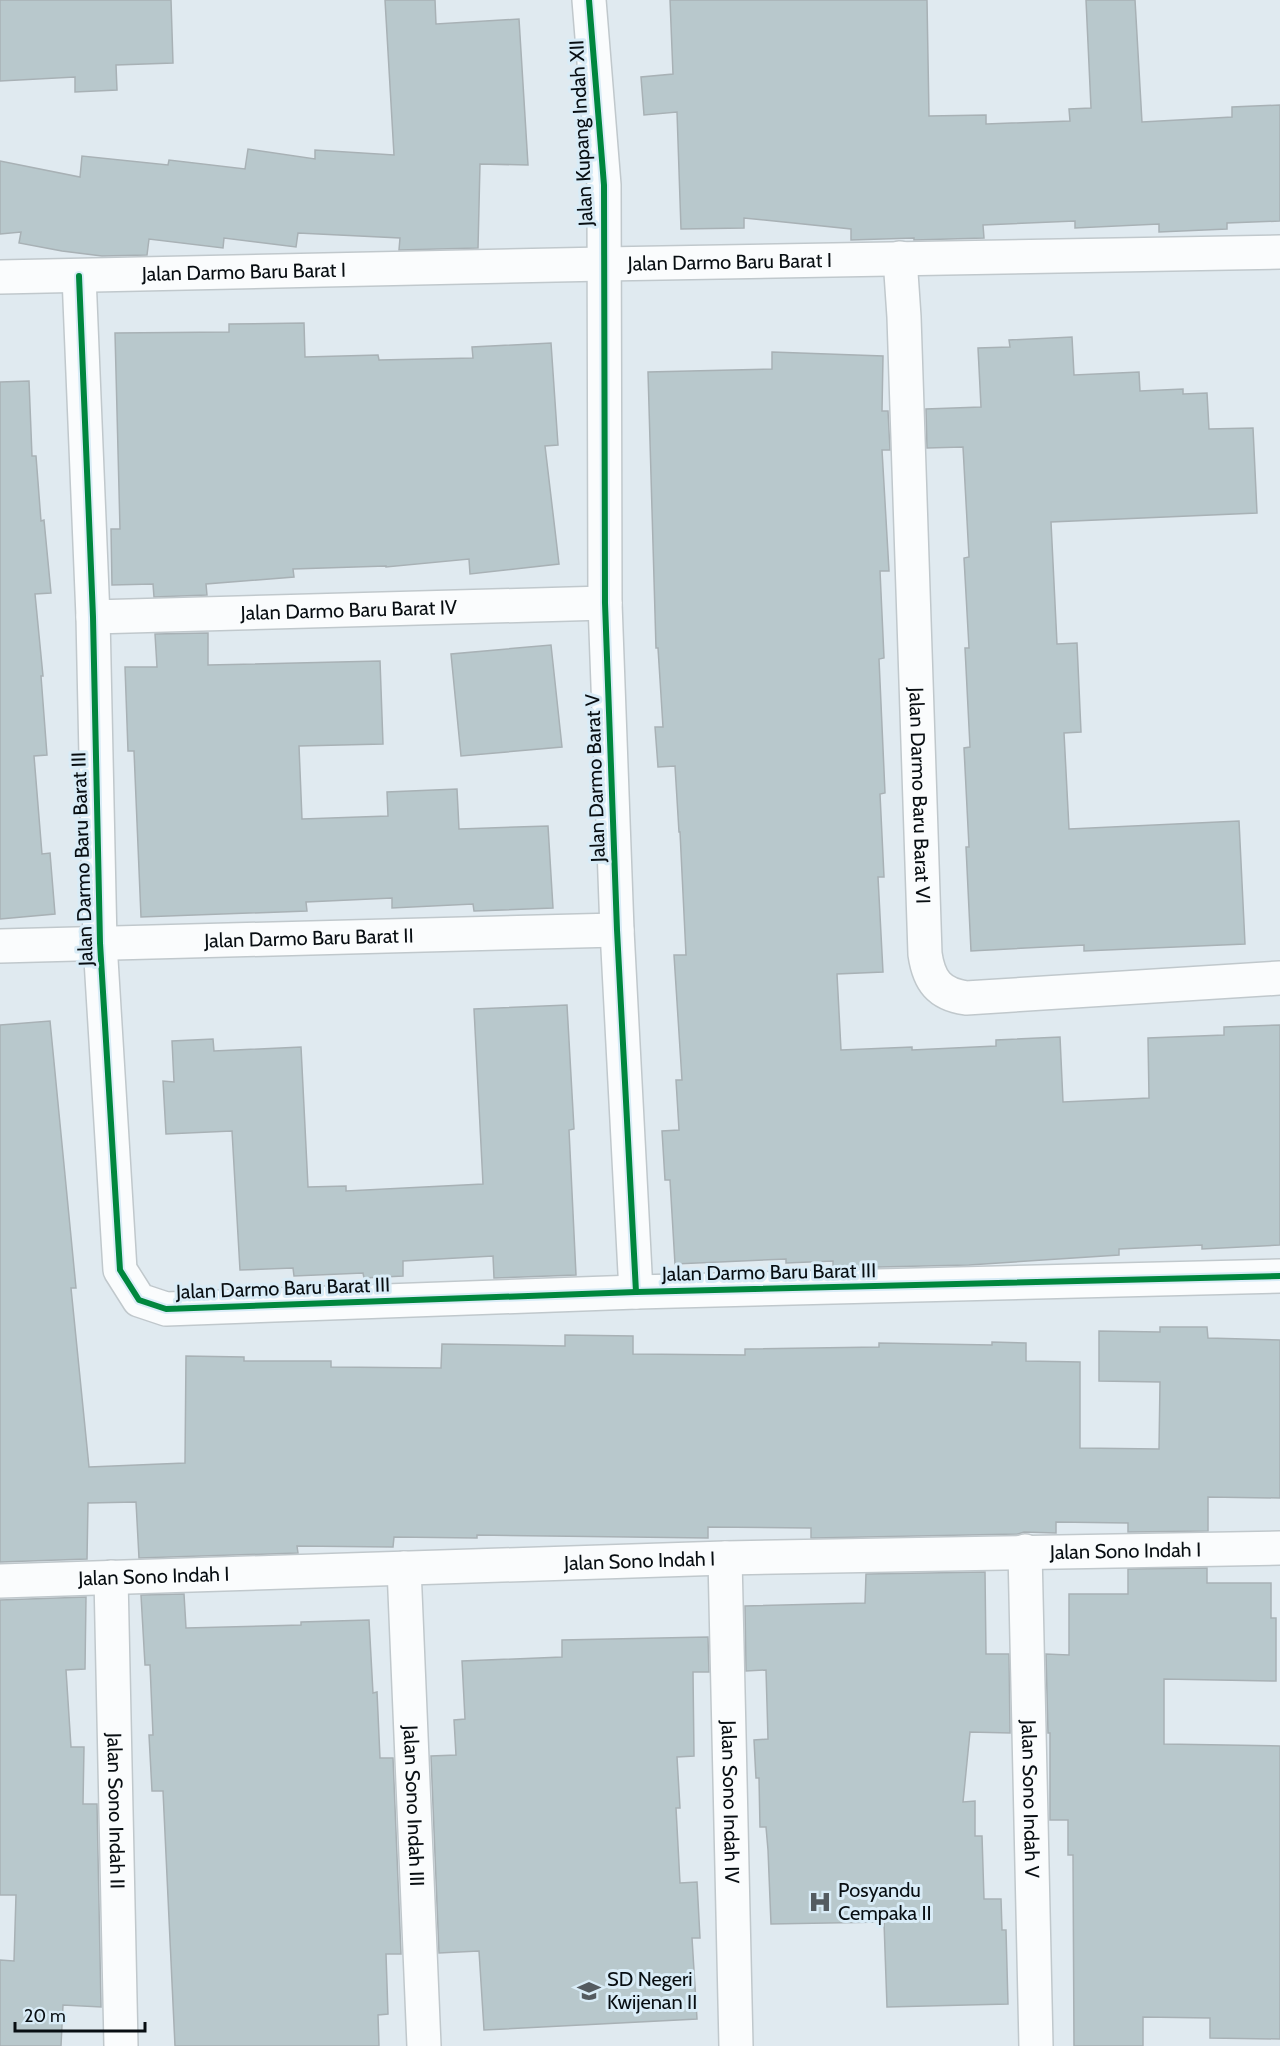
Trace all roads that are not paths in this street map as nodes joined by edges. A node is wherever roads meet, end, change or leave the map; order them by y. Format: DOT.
graph roads {
  1 [pos="589,0"];
  2 [pos="1280,252"];
  3 [pos="900,258"];
  4 [pos="604,264"];
  5 [pos="79,276"];
  6 [pos="0,277"];
  7 [pos="605,603"];
  8 [pos="93,617"];
  9 [pos="617,930"];
  10 [pos="100,943"];
  11 [pos="0,946"];
  12 [pos="1280,978"];
  13 [pos="1280,1276"];
  14 [pos="636,1292"];
  15 [pos="1280,1548"];
  16 [pos="1025,1551"];
  17 [pos="725,1558"];
  18 [pos="404,1568"];
  19 [pos="111,1577"];
  20 [pos="0,1581"];
  21 [pos="121,2046"];
  22 [pos="424,2046"];
  23 [pos="736,2046"];
  24 [pos="1036,2046"];
  1 -- 4 [label="street, Jalan Kupang Indah XII"];
  2 -- 3 [label="street, Jalan Darmo Baru Barat I"];
  3 -- 4 [label="street, Jalan Darmo Baru Barat I"];
  3 -- 12 [label="street, Jalan Darmo Baru Barat VI"];
  4 -- 5 [label="street, Jalan Darmo Baru Barat I"];
  4 -- 7 [label="street, Jalan Darmo Barat V"];
  5 -- 6 [label="street, Jalan Darmo Baru Barat I"];
  5 -- 8 [label="street, Jalan Darmo Baru Barat III"];
  7 -- 8 [label="street, Jalan Darmo Baru Barat IV"];
  7 -- 9 [label="street, Jalan Darmo Barat V"];
  8 -- 10 [label="street, Jalan Darmo Baru Barat III"];
  9 -- 10 [label="street, Jalan Darmo Baru Barat II"];
  9 -- 14 [label="street, Jalan Darmo Barat V"];
  10 -- 11 [label="street, Jalan Darmo Baru Barat II"];
  10 -- 14 [label="street, Jalan Darmo Baru Barat III"];
  13 -- 14 [label="street, Jalan Darmo Baru Barat III"];
  15 -- 16 [label="street, Jalan Sono Indah I"];
  16 -- 17 [label="street, Jalan Sono Indah I"];
  16 -- 24 [label="street, Jalan Sono Indah V"];
  17 -- 18 [label="street, Jalan Sono Indah I"];
  17 -- 23 [label="street, Jalan Sono Indah IV"];
  18 -- 19 [label="street, Jalan Sono Indah I"];
  18 -- 22 [label="street, Jalan Sono Indah III"];
  19 -- 20 [label="street, Jalan Sono Indah I"];
  19 -- 21 [label="street, Jalan Sono Indah II"];
}
